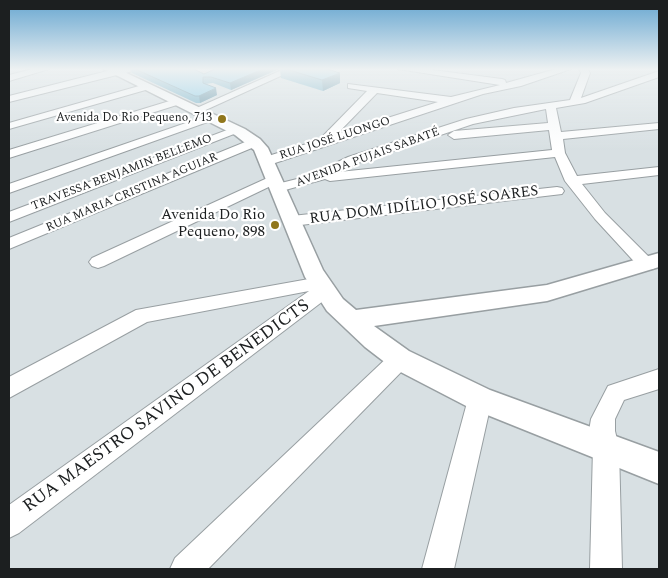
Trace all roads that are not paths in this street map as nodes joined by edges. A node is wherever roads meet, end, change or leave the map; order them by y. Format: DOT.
graph roads {
  1 [pos="114,96"];
  2 [pos="164,96"];
  3 [pos="233,96"];
  4 [pos="368,96"];
  5 [pos="425,96"];
  6 [pos="466,96"];
  7 [pos="576,96"];
  8 [pos="599,96"];
  9 [pos="454,100"];
  10 [pos="176,102"];
  11 [pos="574,102"];
  12 [pos="551,107"];
  13 [pos="202,114"];
  14 [pos="9,126"];
  15 [pos="659,126"];
  16 [pos="235,130"];
  17 [pos="555,131"];
  18 [pos="424,137"];
  19 [pos="255,142"];
  20 [pos="322,143"];
  21 [pos="559,153"];
  22 [pos="9,154"];
  23 [pos="266,161"];
  24 [pos="659,171"];
  25 [pos="314,179"];
  26 [pos="572,181"];
  27 [pos="11,184"];
  28 [pos="276,184"];
  29 [pos="557,191"];
  30 [pos="9,217"];
  31 [pos="292,221"];
  32 [pos="9,244"];
  33 [pos="98,262"];
  34 [pos="653,262"];
  35 [pos="322,287"];
  36 [pos="350,320"];
  37 [pos="400,359"];
  38 [pos="659,379"];
  39 [pos="9,388"];
  40 [pos="480,399"];
  41 [pos="606,448"];
  42 [pos="659,468"];
  43 [pos="9,523"];
  44 [pos="186,569"];
  45 [pos="438,569"];
  46 [pos="606,569"];
  1 -- 14 [label="street"];
  2 -- 10 [label="main road"];
  3 -- 13 [label="street"];
  4 -- 20 [label="street"];
  5 -- 9 [label="street"];
  6 -- 9 [label="street, RUA JOSÉ LUONGO"];
  7 -- 11 [label="street"];
  8 -- 11 [label="street, AVENIDA PUJAIS SABATÉ"];
  9 -- 20 [label="street, RUA JOSÉ LUONGO"];
  10 -- 13 [label="main road"];
  10 -- 22 [label="street"];
  11 -- 12 [label="street, AVENIDA PUJAIS SABATÉ"];
  12 -- 17 [label="street"];
  12 -- 18 [label="street, AVENIDA PUJAIS SABATÉ"];
  13 -- 16 [label="main road"];
  13 -- 27 [label="street"];
  15 -- 17 [label="street"];
  16 -- 19 [label="main road"];
  16 -- 30 [label="street, TRAVESSA BENJAMIN BELLEMO"];
  17 -- 18 [label="street"];
  17 -- 21 [label="street"];
  18 -- 25 [label="street, AVENIDA PUJAIS SABATÉ"];
  19 -- 23 [label="main road"];
  19 -- 32 [label="street, RUA MARIA CRISTINA AGUIAR"];
  20 -- 23 [label="street, RUA JOSÉ LUONGO"];
  21 -- 25 [label="street"];
  21 -- 26 [label="street"];
  23 -- 28 [label="main road"];
  24 -- 26 [label="street"];
  25 -- 28 [label="street, AVENIDA PUJAIS SABATÉ"];
  26 -- 34 [label="street"];
  28 -- 31 [label="main road"];
  28 -- 33 [label="street"];
  29 -- 31 [label="street, RUA DOM IDÍLIO JOSÉ SOARES"];
  31 -- 35 [label="main road"];
  34 -- 36 [label="main road"];
  35 -- 36 [label="main road"];
  35 -- 39 [label="street"];
  35 -- 43 [label="street, RUA MAESTRO SAVINO DE BENEDICTS"];
  36 -- 37 [label="main road"];
  37 -- 40 [label="main road"];
  37 -- 44 [label="street"];
  38 -- 41 [label="street"];
  40 -- 41 [label="main road"];
  40 -- 45 [label="street"];
  41 -- 42 [label="main road"];
  41 -- 46 [label="street"];
}
